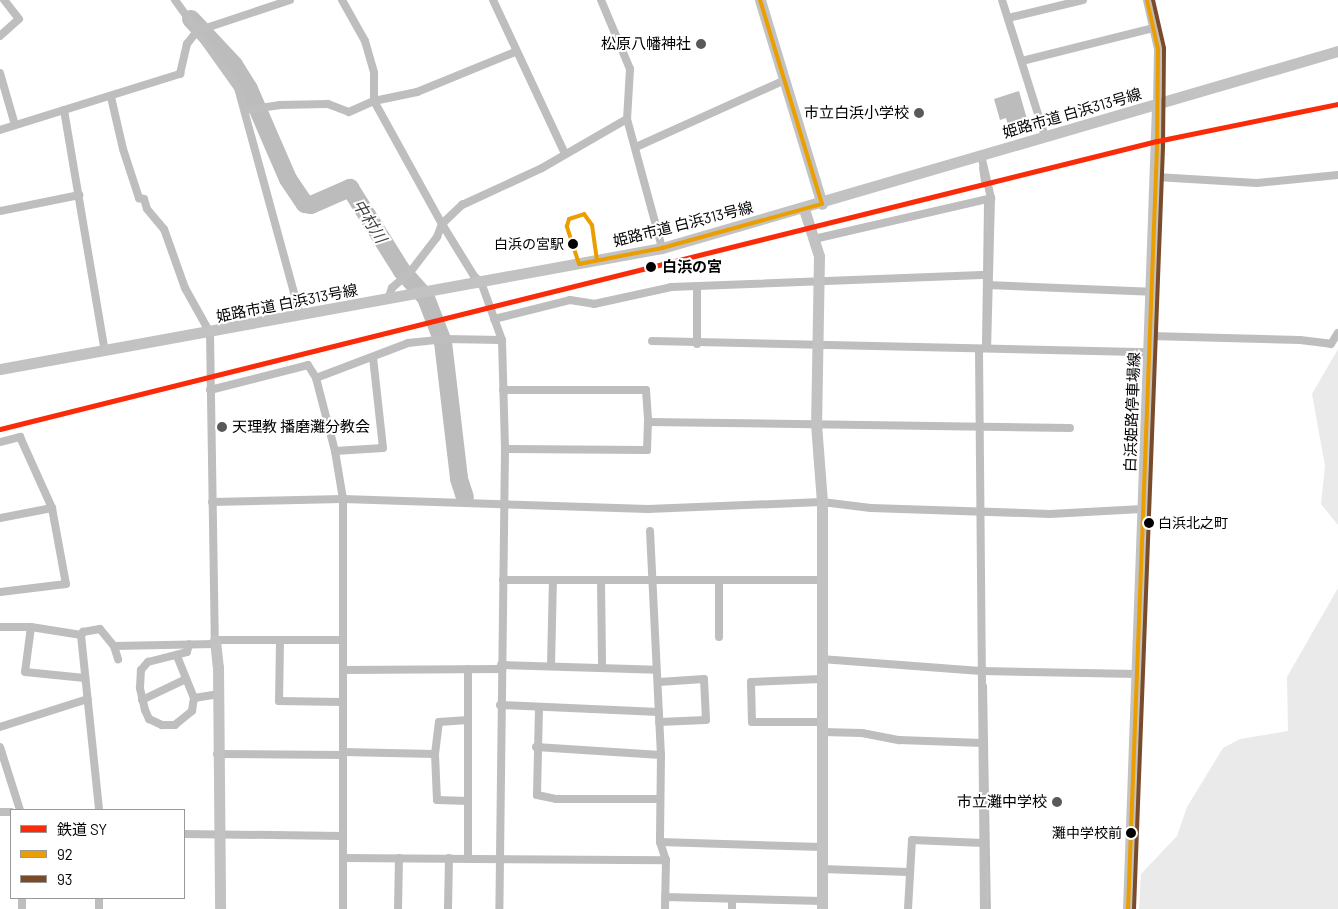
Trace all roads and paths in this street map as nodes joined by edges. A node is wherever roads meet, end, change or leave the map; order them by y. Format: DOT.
graph roads {
  1 [pos="4,0"];
  2 [pos="175,0"];
  3 [pos="290,0"];
  4 [pos="342,0"];
  5 [pos="493,0"];
  6 [pos="601,0"];
  7 [pos="760,0"];
  8 [pos="1002,0"];
  9 [pos="1083,0"];
  10 [pos="1147,0"];
  11 [pos="1008,18"];
  12 [pos="1153,28"];
  13 [pos="201,30"];
  14 [pos="0,36"];
  15 [pos="1338,51"];
  16 [pos="515,52"];
  17 [pos="1022,61"];
  18 [pos="0,74"];
  19 [pos="785,80"];
  20 [pos="111,97"];
  21 [pos="374,101"];
  22 [pos="1157,105"];
  23 [pos="64,110"];
  24 [pos="245,110"];
  25 [pos="627,118"];
  26 [pos="15,126"];
  27 [pos="0,130"];
  28 [pos="1045,136"];
  29 [pos="636,147"];
  30 [pos="565,154"];
  31 [pos="981,155"];
  32 [pos="1338,175"];
  33 [pos="1156,177"];
  34 [pos="79,195"];
  35 [pos="991,198"];
  36 [pos="822,204"];
  37 [pos="804,209"];
  38 [pos="0,211"];
  39 [pos="442,224"];
  40 [pos="814,239"];
  41 [pos="662,248"];
  42 [pos="988,276"];
  43 [pos="481,282"];
  44 [pos="819,282"];
  45 [pos="987,285"];
  46 [pos="697,288"];
  47 [pos="1151,292"];
  48 [pos="388,299"];
  49 [pos="300,316"];
  50 [pos="494,319"];
  51 [pos="210,333"];
  52 [pos="1338,333"];
  53 [pos="1150,336"];
  54 [pos="502,340"];
  55 [pos="652,341"];
  56 [pos="697,344"];
  57 [pos="818,346"];
  58 [pos="983,349"];
  59 [pos="105,352"];
  60 [pos="1149,352"];
  61 [pos="373,358"];
  62 [pos="0,369"];
  63 [pos="316,378"];
  64 [pos="210,390"];
  65 [pos="503,390"];
  66 [pos="648,422"];
  67 [pos="816,424"];
  68 [pos="978,427"];
  69 [pos="1070,428"];
  70 [pos="0,442"];
  71 [pos="505,449"];
  72 [pos="335,451"];
  73 [pos="343,499"];
  74 [pos="212,502"];
  75 [pos="822,502"];
  76 [pos="504,504"];
  77 [pos="52,508"];
  78 [pos="1142,509"];
  79 [pos="978,511"];
  80 [pos="0,518"];
  81 [pos="650,531"];
  82 [pos="503,580"];
  83 [pos="553,580"];
  84 [pos="601,580"];
  85 [pos="652,580"];
  86 [pos="719,580"];
  87 [pos="822,580"];
  88 [pos="0,592"];
  89 [pos="0,627"];
  90 [pos="31,627"];
  91 [pos="81,635"];
  92 [pos="719,637"];
  93 [pos="280,640"];
  94 [pos="343,640"];
  95 [pos="215,642"];
  96 [pos="189,644"];
  97 [pos="114,646"];
  98 [pos="177,656"];
  99 [pos="118,659"];
  100 [pos="821,659"];
  101 [pos="551,666"];
  102 [pos="501,667"];
  103 [pos="602,668"];
  104 [pos="468,669"];
  105 [pos="343,670"];
  106 [pos="656,670"];
  107 [pos="984,671"];
  108 [pos="1137,674"];
  109 [pos="85,678"];
  110 [pos="186,679"];
  111 [pos="821,679"];
  112 [pos="659,682"];
  113 [pos="218,694"];
  114 [pos="194,698"];
  115 [pos="88,699"];
  116 [pos="142,700"];
  117 [pos="343,702"];
  118 [pos="500,705"];
  119 [pos="539,707"];
  120 [pos="660,712"];
  121 [pos="468,720"];
  122 [pos="660,722"];
  123 [pos="0,726"];
  124 [pos="822,727"];
  125 [pos="982,743"];
  126 [pos="0,747"];
  127 [pos="536,747"];
  128 [pos="217,754"];
  129 [pos="343,754"];
  130 [pos="435,754"];
  131 [pos="661,754"];
  132 [pos="660,799"];
  133 [pos="468,801"];
  134 [pos="20,809"];
  135 [pos="99,809"];
  136 [pos="185,834"];
  137 [pos="219,836"];
  138 [pos="343,836"];
  139 [pos="660,842"];
  140 [pos="983,843"];
  141 [pos="822,847"];
  142 [pos="343,858"];
  143 [pos="399,858"];
  144 [pos="449,858"];
  145 [pos="468,859"];
  146 [pos="500,859"];
  147 [pos="666,860"];
  148 [pos="822,869"];
  149 [pos="908,872"];
  150 [pos="665,897"];
  151 [pos="732,899"];
  152 [pos="822,905"];
  153 [pos="220,909"];
  154 [pos="342,909"];
  155 [pos="398,909"];
  156 [pos="448,909"];
  157 [pos="499,909"];
  158 [pos="665,909"];
  159 [pos="732,909"];
  160 [pos="908,909"];
  161 [pos="984,909"];
  162 [pos="1128,909"];
  1 -- 14 [label="street"];
  2 -- 13 [label="street"];
  3 -- 13 [label="street"];
  4 -- 21 [label="street"];
  5 -- 16 [label="street"];
  6 -- 25 [label="street"];
  7 -- 19 [label="street"];
  8 -- 11 [label="street"];
  9 -- 11 [label="street"];
  10 -- 12 [label="street"];
  11 -- 17 [label="street"];
  12 -- 17 [label="street"];
  12 -- 22 [label="street"];
  13 -- 20 [label="street"];
  13 -- 24 [label="street"];
  15 -- 22 [label="street"];
  16 -- 21 [label="street"];
  16 -- 30 [label="street"];
  17 -- 28 [label="street"];
  18 -- 26 [label="street"];
  19 -- 29 [label="street"];
  19 -- 36 [label="street"];
  20 -- 23 [label="street"];
  20 -- 51 [label="street"];
  21 -- 24 [label="street"];
  21 -- 39 [label="street"];
  22 -- 28 [label="street, 姫路市道 白浜313号線"];
  22 -- 33 [label="street, 白浜姫路停車場線"];
  23 -- 26 [label="street"];
  23 -- 34 [label="street"];
  24 -- 49 [label="street"];
  25 -- 29 [label="street"];
  25 -- 30 [label="street"];
  26 -- 27 [label="street"];
  28 -- 31 [label="street, 姫路市道 白浜313号線"];
  29 -- 41 [label="street"];
  30 -- 39 [label="street"];
  31 -- 35 [label="street"];
  31 -- 36 [label="street, 姫路市道 白浜313号線"];
  32 -- 33 [label="street"];
  33 -- 47 [label="street, 白浜姫路停車場線"];
  34 -- 38 [label="street"];
  34 -- 59 [label="street"];
  35 -- 40 [label="street"];
  35 -- 42 [label="street"];
  36 -- 37 [label="street, 姫路市道 白浜313号線"];
  37 -- 40 [label="street"];
  37 -- 41 [label="street, 姫路市道 白浜313号線"];
  39 -- 43 [label="street"];
  39 -- 48 [label="street"];
  40 -- 44 [label="street"];
  41 -- 43 [label="street, 姫路市道 白浜313号線"];
  42 -- 44 [label="street"];
  42 -- 45 [label="street"];
  43 -- 48 [label="street, 姫路市道 白浜313号線"];
  43 -- 50 [label="street"];
  44 -- 46 [label="street"];
  44 -- 57 [label="street"];
  45 -- 47 [label="street"];
  45 -- 58 [label="street"];
  46 -- 50 [label="street"];
  46 -- 56 [label="street"];
  47 -- 53 [label="street, 白浜姫路停車場線"];
  48 -- 49 [label="street, 姫路市道 白浜313号線"];
  49 -- 51 [label="street, 姫路市道 白浜313号線"];
  50 -- 54 [label="street"];
  51 -- 59 [label="street, 姫路市道 白浜313号線"];
  51 -- 64 [label="street"];
  52 -- 53 [label="street"];
  53 -- 60 [label="street, 白浜姫路停車場線"];
  54 -- 61 [label="street"];
  54 -- 65 [label="street"];
  55 -- 56 [label="street"];
  56 -- 57 [label="street"];
  57 -- 58 [label="street"];
  57 -- 67 [label="street"];
  58 -- 60 [label="street"];
  58 -- 68 [label="street"];
  59 -- 62 [label="street, 姫路市道 白浜313号線"];
  60 -- 78 [label="street, 白浜姫路停車場線"];
  61 -- 63 [label="street"];
  61 -- 72 [label="street"];
  63 -- 64 [label="street"];
  63 -- 72 [label="street"];
  64 -- 74 [label="street"];
  65 -- 66 [label="street"];
  65 -- 71 [label="street"];
  66 -- 67 [label="street"];
  66 -- 71 [label="street"];
  67 -- 68 [label="street"];
  67 -- 75 [label="street"];
  68 -- 69 [label="street"];
  68 -- 79 [label="street"];
  70 -- 77 [label="street"];
  71 -- 76 [label="street"];
  72 -- 73 [label="street"];
  73 -- 74 [label="street"];
  73 -- 76 [label="street"];
  73 -- 94 [label="street"];
  74 -- 95 [label="street"];
  75 -- 76 [label="street"];
  75 -- 79 [label="street"];
  75 -- 87 [label="street"];
  76 -- 82 [label="street"];
  77 -- 80 [label="street"];
  77 -- 88 [label="street"];
  78 -- 79 [label="street"];
  78 -- 108 [label="street, 白浜姫路停車場線"];
  79 -- 107 [label="street"];
  81 -- 85 [label="street"];
  82 -- 83 [label="street"];
  82 -- 102 [label="street"];
  83 -- 84 [label="street"];
  83 -- 101 [label="street"];
  84 -- 85 [label="street"];
  84 -- 103 [label="street"];
  85 -- 86 [label="street"];
  85 -- 106 [label="street"];
  86 -- 87 [label="street"];
  86 -- 92 [label="street"];
  87 -- 100 [label="street"];
  89 -- 90 [label="street"];
  90 -- 91 [label="street"];
  90 -- 109 [label="street"];
  91 -- 97 [label="street"];
  91 -- 109 [label="street"];
  93 -- 94 [label="street"];
  93 -- 95 [label="street"];
  93 -- 117 [label="street"];
  94 -- 105 [label="street"];
  95 -- 96 [label="street"];
  95 -- 113 [label="street"];
  96 -- 97 [label="street"];
  96 -- 98 [label="street"];
  97 -- 99 [label="street"];
  98 -- 110 [label="street"];
  98 -- 116 [label="street"];
  100 -- 107 [label="street"];
  100 -- 111 [label="street"];
  101 -- 102 [label="street"];
  101 -- 103 [label="street"];
  102 -- 104 [label="street"];
  102 -- 118 [label="street"];
  103 -- 106 [label="street"];
  104 -- 105 [label="street"];
  104 -- 121 [label="street"];
  105 -- 117 [label="street"];
  106 -- 112 [label="street"];
  107 -- 108 [label="street"];
  107 -- 125 [label="street"];
  108 -- 162 [label="street, 白浜姫路停車場線"];
  109 -- 115 [label="street"];
  110 -- 114 [label="street"];
  110 -- 116 [label="street"];
  111 -- 124 [label="street"];
  111 -- 124 [label="street"];
  112 -- 120 [label="street"];
  112 -- 122 [label="street"];
  113 -- 114 [label="street"];
  113 -- 128 [label="street"];
  114 -- 116 [label="street"];
  115 -- 123 [label="street"];
  115 -- 135 [label="street"];
  117 -- 129 [label="street"];
  118 -- 119 [label="street"];
  118 -- 146 [label="street"];
  119 -- 120 [label="street"];
  119 -- 127 [label="street"];
  120 -- 122 [label="street"];
  121 -- 130 [label="street"];
  121 -- 133 [label="street"];
  122 -- 131 [label="street"];
  124 -- 125 [label="street"];
  124 -- 141 [label="street"];
  125 -- 140 [label="street"];
  126 -- 134 [label="street"];
  127 -- 131 [label="street"];
  127 -- 132 [label="street"];
  128 -- 129 [label="street"];
  128 -- 137 [label="street"];
  129 -- 130 [label="street"];
  129 -- 138 [label="street"];
  130 -- 133 [label="street"];
  131 -- 132 [label="street"];
  132 -- 139 [label="street"];
  133 -- 145 [label="street"];
  136 -- 137 [label="street"];
  137 -- 138 [label="street"];
  137 -- 153 [label="street"];
  138 -- 142 [label="street"];
  139 -- 141 [label="street"];
  139 -- 147 [label="street"];
  140 -- 149 [label="street"];
  140 -- 161 [label="street"];
  141 -- 148 [label="street"];
  142 -- 143 [label="street"];
  142 -- 154 [label="street"];
  143 -- 144 [label="street"];
  143 -- 155 [label="street"];
  144 -- 145 [label="street"];
  144 -- 156 [label="street"];
  145 -- 146 [label="street"];
  146 -- 147 [label="street"];
  146 -- 157 [label="street"];
  147 -- 150 [label="street"];
  148 -- 149 [label="street"];
  148 -- 152 [label="street"];
  149 -- 160 [label="street"];
  150 -- 151 [label="street"];
  150 -- 158 [label="street"];
  151 -- 152 [label="street"];
  151 -- 159 [label="street"];
}
